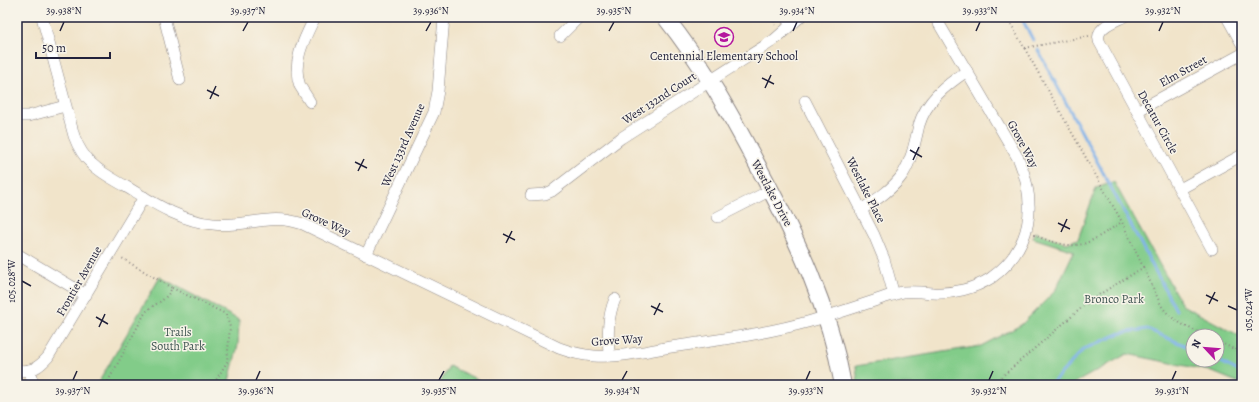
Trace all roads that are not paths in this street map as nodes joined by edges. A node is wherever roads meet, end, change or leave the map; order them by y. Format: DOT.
graph roads {
  1 [pos="42,17"];
  2 [pos="164,17"];
  3 [pos="315,17"];
  4 [pos="444,17"];
  5 [pos="580,17"];
  6 [pos="665,17"];
  7 [pos="784,17"];
  8 [pos="800,17"];
  9 [pos="935,17"];
  10 [pos="1122,17"];
  11 [pos="1227,17"];
  12 [pos="788,28"];
  13 [pos="560,36"];
  14 [pos="1242,44"];
  15 [pos="1242,54"];
  16 [pos="967,71"];
  17 [pos="180,80"];
  18 [pos="711,80"];
  19 [pos="805,101"];
  20 [pos="310,102"];
  21 [pos="65,106"];
  22 [pos="1137,111"];
  23 [pos="17,116"];
  24 [pos="1242,155"];
  25 [pos="1180,189"];
  26 [pos="771,190"];
  27 [pos="531,195"];
  28 [pos="144,197"];
  29 [pos="861,210"];
  30 [pos="718,217"];
  31 [pos="1212,249"];
  32 [pos="17,254"];
  33 [pos="366,255"];
  34 [pos="86,294"];
  35 [pos="894,295"];
  36 [pos="615,299"];
  37 [pos="827,316"];
  38 [pos="609,356"];
  39 [pos="17,370"];
  40 [pos="30,370"];
  41 [pos="33,383"];
  42 [pos="843,385"];
  1 -- 21 [label="street, Grove Way"];
  2 -- 17 [label="street"];
  3 -- 20 [label="street"];
  4 -- 33 [label="street, West 133rd Avenue"];
  5 -- 13 [label="street"];
  6 -- 18 [label="street, Westlake Drive"];
  7 -- 12 [label="lane"];
  8 -- 12 [label="street, West 132nd Court"];
  9 -- 16 [label="street, Grove Way"];
  10 -- 22 [label="street, Decatur Circle"];
  11 -- 14 [label="street"];
  12 -- 18 [label="street, West 132nd Court"];
  15 -- 22 [label="street, Elm Street"];
  16 -- 29 [label="street"];
  16 -- 35 [label="street, Grove Way"];
  18 -- 26 [label="street, Westlake Drive"];
  18 -- 27 [label="street, West 132nd Court"];
  19 -- 29 [label="street, Westlake Place"];
  21 -- 23 [label="street"];
  21 -- 28 [label="street, Grove Way"];
  22 -- 25 [label="street, Decatur Circle"];
  24 -- 25 [label="street"];
  25 -- 31 [label="street, Decatur Circle"];
  26 -- 30 [label="street"];
  26 -- 37 [label="street, Westlake Drive"];
  28 -- 33 [label="street, Grove Way"];
  28 -- 34 [label="street, Frontier Avenue"];
  29 -- 35 [label="street, Westlake Place"];
  32 -- 34 [label="street"];
  33 -- 38 [label="street, Grove Way"];
  34 -- 40 [label="street, Frontier Avenue"];
  35 -- 37 [label="street, Grove Way"];
  36 -- 38 [label="street"];
  37 -- 38 [label="street, Grove Way"];
  37 -- 42 [label="street, Westlake Drive"];
  39 -- 40 [label="street"];
  40 -- 41 [label="street"];
}
